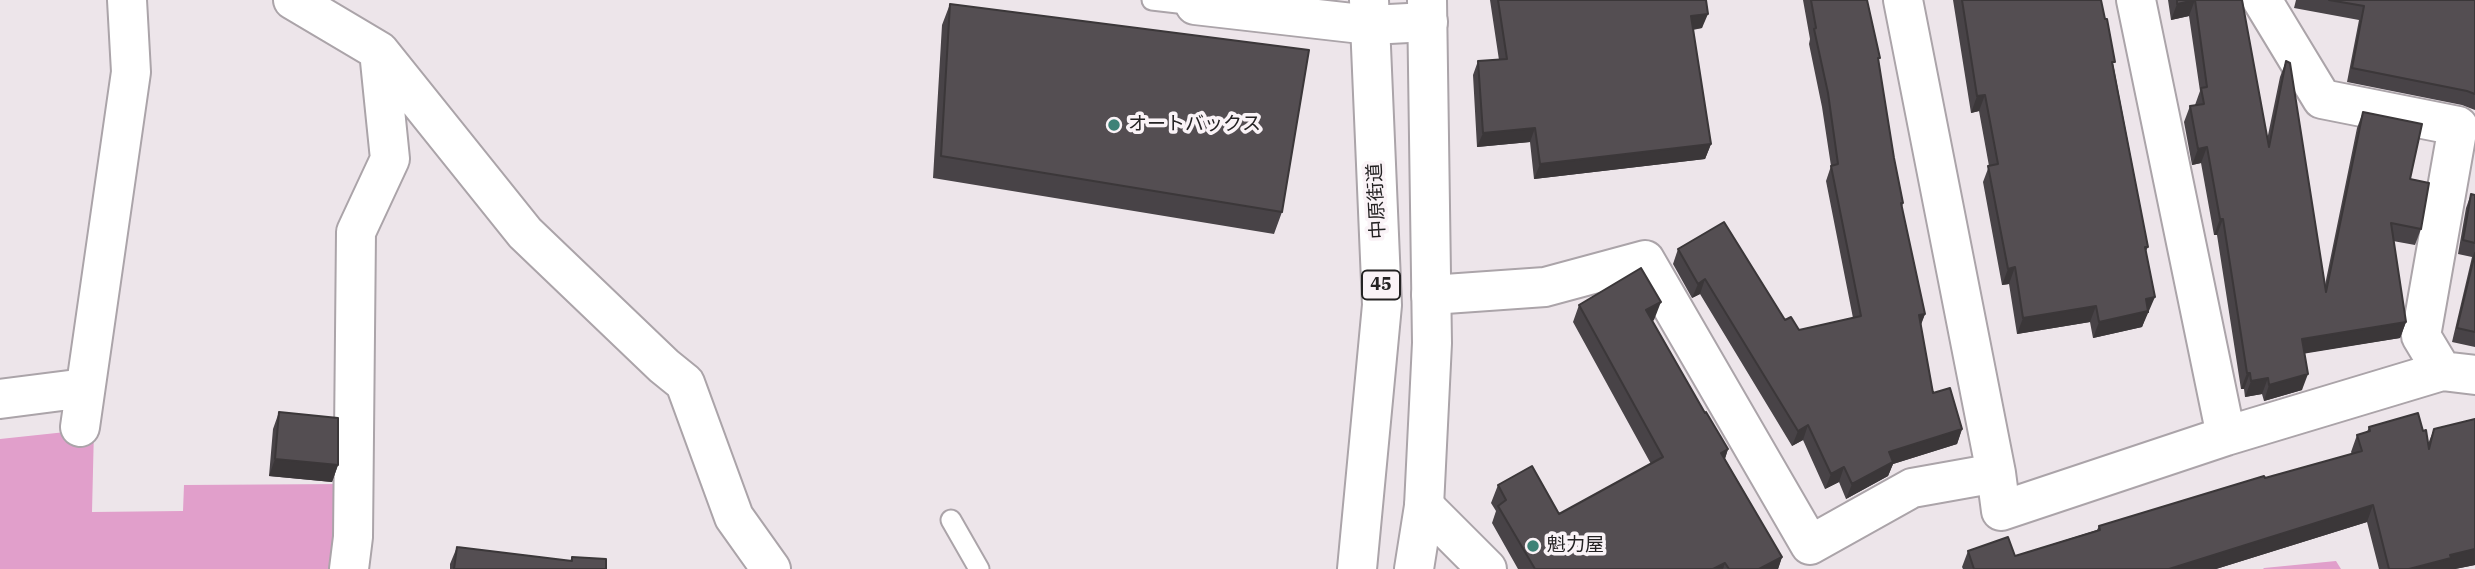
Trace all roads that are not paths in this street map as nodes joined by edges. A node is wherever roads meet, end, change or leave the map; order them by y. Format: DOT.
graph roads {
  1 [pos="127,0"];
  2 [pos="292,0"];
  3 [pos="1152,0"];
  4 [pos="1903,0"];
  5 [pos="2136,0"];
  6 [pos="2262,0"];
  7 [pos="1195,2"];
  8 [pos="1428,11"];
  9 [pos="1369,12"];
  10 [pos="379,51"];
  11 [pos="1431,295"];
  12 [pos="2458,373"];
  13 [pos="85,388"];
  14 [pos="0,399"];
  15 [pos="79,427"];
  16 [pos="2226,436"];
  17 [pos="1996,473"];
  18 [pos="1424,506"];
  19 [pos="951,520"];
  20 [pos="349,569"];
  21 [pos="771,569"];
  22 [pos="979,569"];
  23 [pos="1357,569"];
  24 [pos="1414,569"];
  25 [pos="1487,569"];
  1 -- 13 [label="street"];
  2 -- 10 [label="street"];
  3 -- 7 [label="lane"];
  4 -- 17 [label="street"];
  5 -- 16 [label="street"];
  6 -- 12 [label="street"];
  7 -- 9 [label="street"];
  8 -- 9 [label="street"];
  8 -- 11 [label="street"];
  9 -- 23 [label="street, 中原街道 / 45"];
  10 -- 20 [label="street"];
  10 -- 21 [label="street"];
  11 -- 17 [label="street"];
  11 -- 18 [label="street"];
  12 -- 16 [label="street"];
  13 -- 14 [label="street"];
  13 -- 15 [label="street"];
  16 -- 17 [label="street"];
  18 -- 24 [label="street"];
  18 -- 25 [label="street"];
  19 -- 22 [label="lane"];
}
